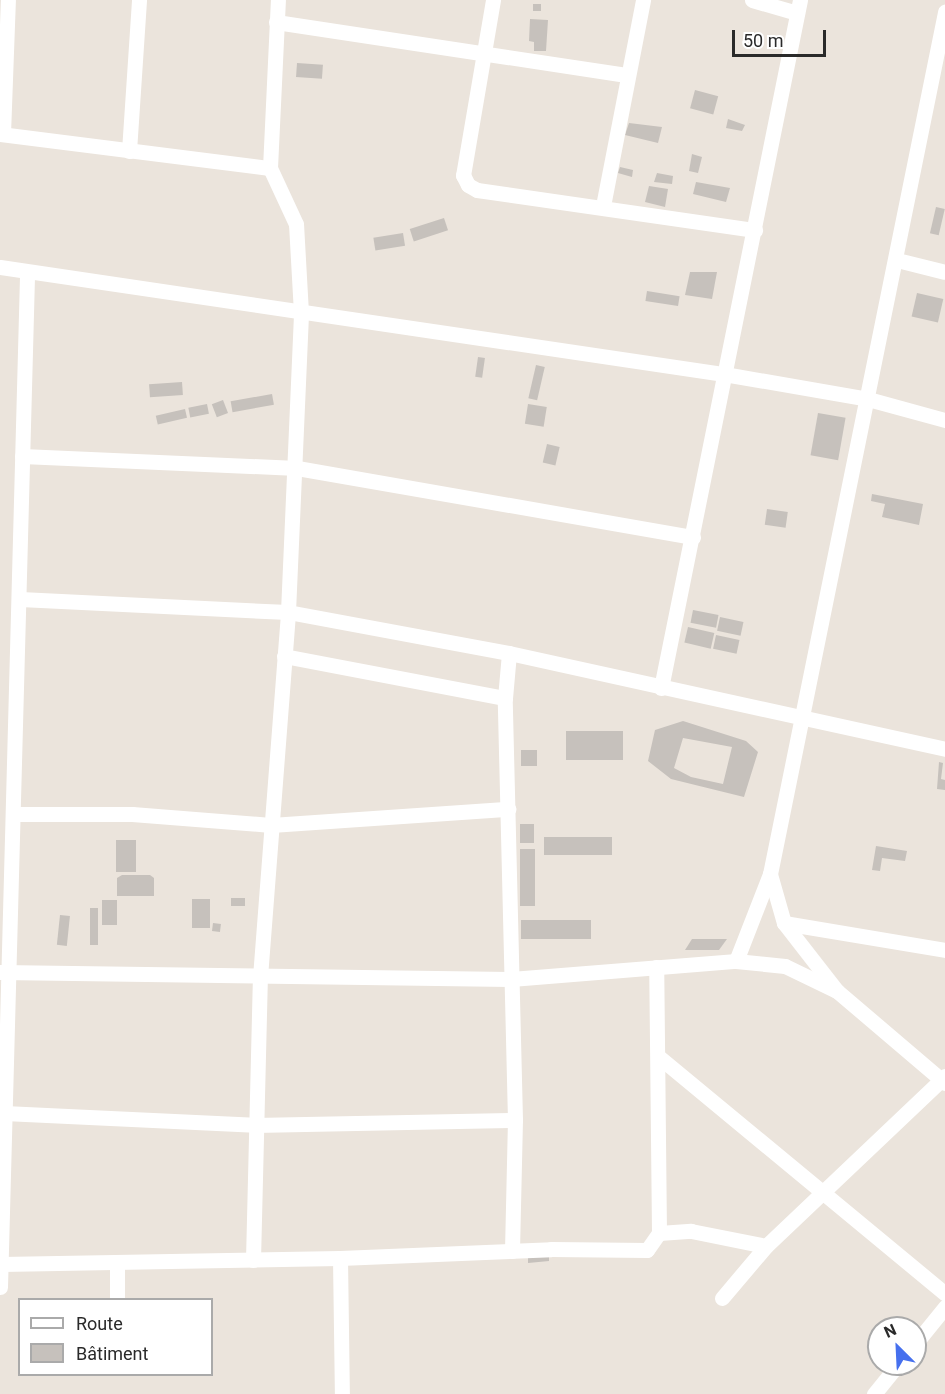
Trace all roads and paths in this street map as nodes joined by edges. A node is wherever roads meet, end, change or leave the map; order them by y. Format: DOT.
graph roads {
  1 [pos="8,0"];
  2 [pos="139,0"];
  3 [pos="278,0"];
  4 [pos="492,0"];
  5 [pos="643,0"];
  6 [pos="752,0"];
  7 [pos="799,6"];
  8 [pos="945,12"];
  9 [pos="276,22"];
  10 [pos="942,43"];
  11 [pos="484,53"];
  12 [pos="628,75"];
  13 [pos="2,134"];
  14 [pos="129,151"];
  15 [pos="270,168"];
  16 [pos="603,206"];
  17 [pos="755,230"];
  18 [pos="897,260"];
  19 [pos="0,267"];
  20 [pos="945,272"];
  21 [pos="27,273"];
  22 [pos="301,313"];
  23 [pos="724,374"];
  24 [pos="868,399"];
  25 [pos="945,420"];
  26 [pos="22,456"];
  27 [pos="297,468"];
  28 [pos="693,537"];
  29 [pos="20,599"];
  30 [pos="288,612"];
  31 [pos="508,653"];
  32 [pos="284,656"];
  33 [pos="661,688"];
  34 [pos="505,698"];
  35 [pos="804,716"];
  36 [pos="945,749"];
  37 [pos="508,809"];
  38 [pos="16,814"];
  39 [pos="271,825"];
  40 [pos="770,874"];
  41 [pos="784,923"];
  42 [pos="945,948"];
  43 [pos="736,961"];
  44 [pos="656,967"];
  45 [pos="4,972"];
  46 [pos="260,977"];
  47 [pos="511,979"];
  48 [pos="837,991"];
  49 [pos="658,1057"];
  50 [pos="944,1080"];
  51 [pos="4,1113"];
  52 [pos="515,1120"];
  53 [pos="254,1125"];
  54 [pos="823,1191"];
  55 [pos="659,1233"];
  56 [pos="766,1246"];
  57 [pos="512,1251"];
  58 [pos="340,1258"];
  59 [pos="253,1260"];
  60 [pos="117,1262"];
  61 [pos="1,1264"];
  62 [pos="0,1287"];
  63 [pos="945,1294"];
  64 [pos="117,1298"];
  65 [pos="722,1298"];
  66 [pos="945,1308"];
  67 [pos="927,1330"];
  68 [pos="888,1376"];
  69 [pos="342,1394"];
  70 [pos="874,1394"];
  1 -- 13 [label="street"];
  2 -- 14 [label="street"];
  3 -- 9 [label="street"];
  4 -- 11 [label="street"];
  5 -- 12 [label="street"];
  6 -- 7 [label="street"];
  7 -- 17 [label="street"];
  8 -- 10 [label="street"];
  9 -- 11 [label="street"];
  9 -- 15 [label="street"];
  10 -- 18 [label="street"];
  11 -- 12 [label="street"];
  11 -- 16 [label="street"];
  12 -- 16 [label="street"];
  13 -- 14 [label="street"];
  14 -- 15 [label="street"];
  15 -- 22 [label="street"];
  16 -- 17 [label="street"];
  17 -- 23 [label="street"];
  18 -- 20 [label="street"];
  18 -- 24 [label="street"];
  19 -- 21 [label="street"];
  21 -- 22 [label="street"];
  21 -- 26 [label="street"];
  22 -- 23 [label="street"];
  22 -- 27 [label="street"];
  23 -- 24 [label="street"];
  23 -- 28 [label="street"];
  24 -- 25 [label="street"];
  24 -- 35 [label="street"];
  26 -- 27 [label="street"];
  26 -- 29 [label="street"];
  27 -- 28 [label="street"];
  27 -- 30 [label="street"];
  28 -- 33 [label="street"];
  29 -- 30 [label="street"];
  29 -- 38 [label="street"];
  30 -- 31 [label="street"];
  30 -- 32 [label="street"];
  31 -- 33 [label="street"];
  31 -- 34 [label="street"];
  32 -- 34 [label="street"];
  32 -- 39 [label="street"];
  33 -- 35 [label="street"];
  34 -- 37 [label="street"];
  35 -- 36 [label="street"];
  35 -- 40 [label="street"];
  37 -- 39 [label="street"];
  37 -- 47 [label="street"];
  38 -- 39 [label="street"];
  38 -- 45 [label="street"];
  39 -- 46 [label="street"];
  40 -- 41 [label="street"];
  40 -- 43 [label="street"];
  41 -- 42 [label="street"];
  41 -- 48 [label="street"];
  43 -- 44 [label="street"];
  43 -- 48 [label="street"];
  44 -- 47 [label="street"];
  44 -- 49 [label="street"];
  45 -- 46 [label="street"];
  45 -- 51 [label="street"];
  46 -- 47 [label="street"];
  46 -- 53 [label="street"];
  47 -- 52 [label="street"];
  48 -- 50 [label="street"];
  49 -- 54 [label="street"];
  49 -- 55 [label="street"];
  50 -- 54 [label="street"];
  51 -- 53 [label="street"];
  51 -- 61 [label="street"];
  52 -- 53 [label="street"];
  52 -- 57 [label="street"];
  53 -- 59 [label="street"];
  54 -- 56 [label="street"];
  54 -- 63 [label="street"];
  55 -- 56 [label="street"];
  55 -- 57 [label="street"];
  56 -- 65 [label="street"];
  57 -- 58 [label="street"];
  58 -- 59 [label="street"];
  58 -- 69 [label="street"];
  59 -- 60 [label="street"];
  60 -- 61 [label="street"];
  60 -- 64 [label="street"];
  61 -- 62 [label="street"];
  66 -- 67 [label="street"];
  68 -- 70 [label="street"];
}
